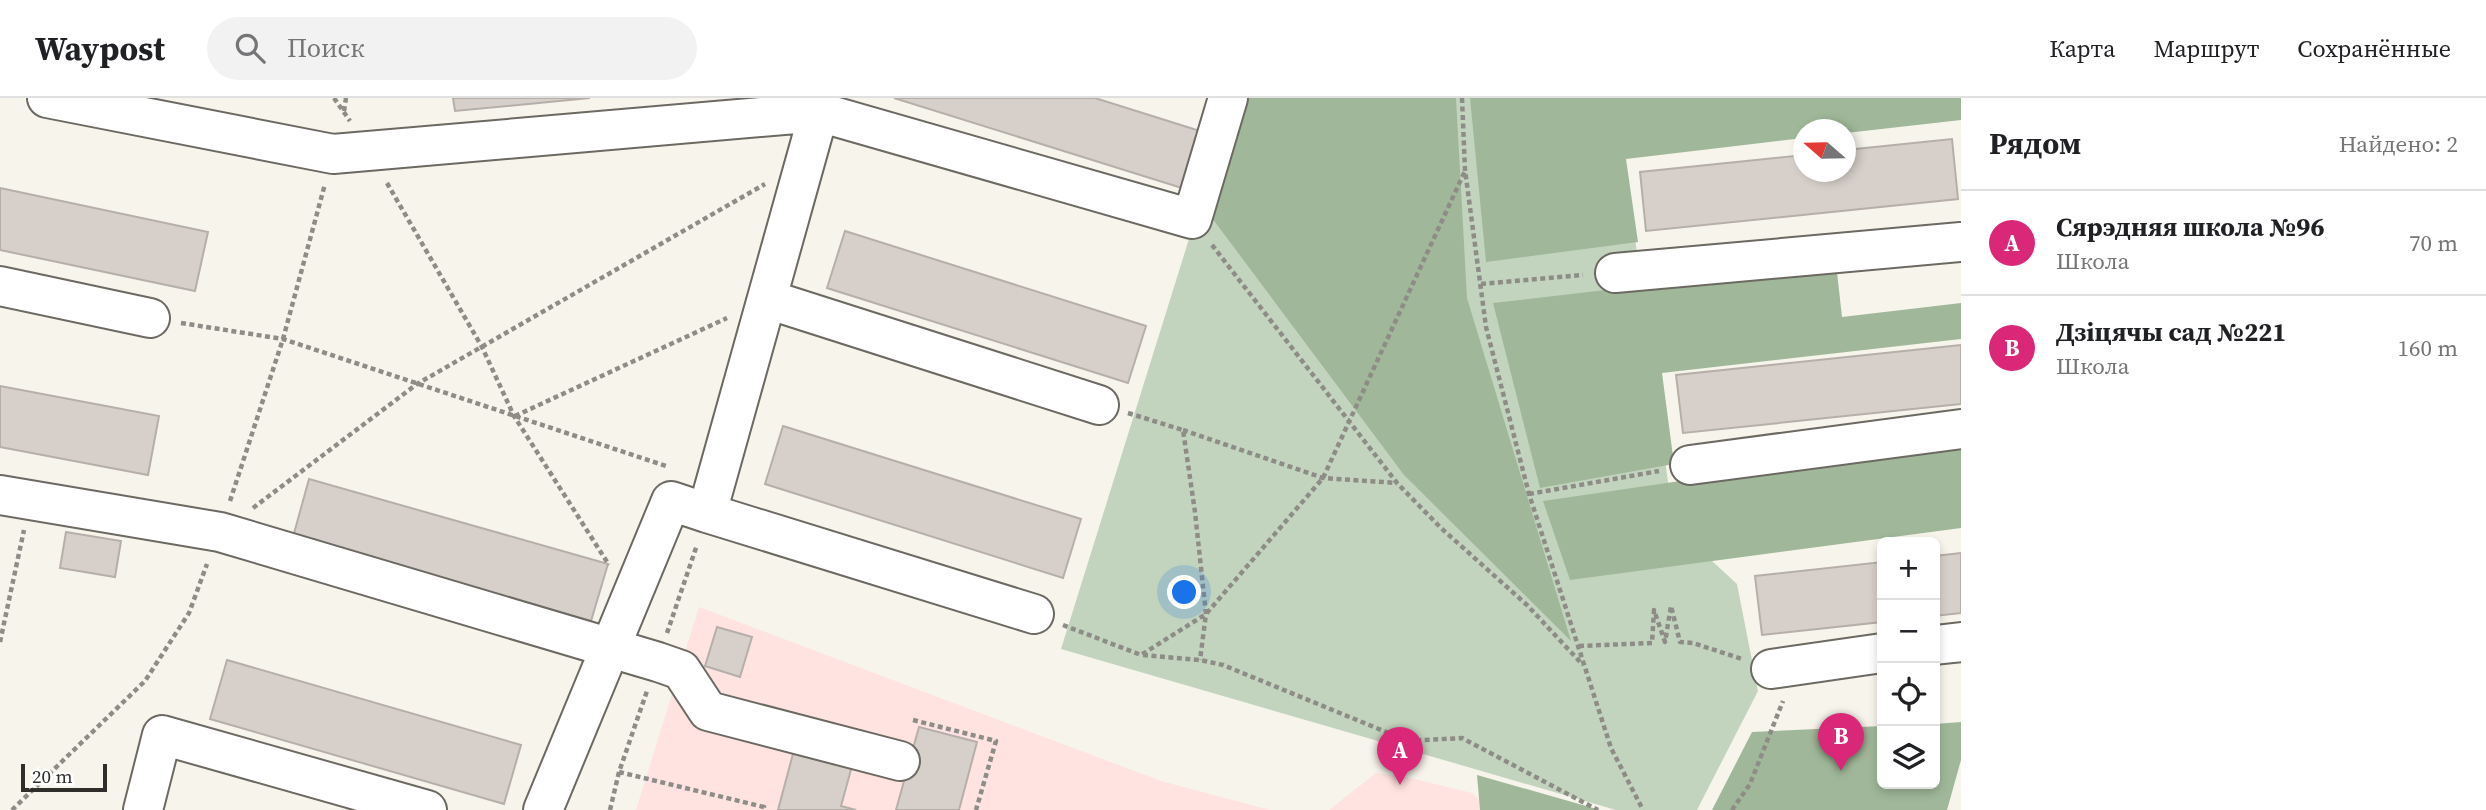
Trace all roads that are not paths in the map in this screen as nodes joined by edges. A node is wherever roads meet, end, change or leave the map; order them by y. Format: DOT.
graph roads {
  1 [pos="47,98"];
  2 [pos="1228,98"];
  3 [pos="819,112"];
  4 [pos="1961,242"];
  5 [pos="1602,274"];
  6 [pos="0,286"];
  7 [pos="767,299"];
  8 [pos="150,318"];
  9 [pos="1099,405"];
  10 [pos="1961,429"];
  11 [pos="1690,465"];
  12 [pos="15,498"];
  13 [pos="707,513"];
  14 [pos="1034,614"];
  15 [pos="1961,642"];
  16 [pos="1940,644"];
  17 [pos="609,647"];
  18 [pos="1877,654"];
  19 [pos="1784,667"];
  20 [pos="900,761"];
  21 [pos="143,810"];
  22 [pos="427,810"];
  23 [pos="543,810"];
  1 -- 3 [label="lane"];
  2 -- 3 [label="lane"];
  3 -- 7 [label="lane"];
  4 -- 5 [label="lane"];
  6 -- 8 [label="lane"];
  7 -- 9 [label="lane"];
  7 -- 13 [label="lane"];
  10 -- 11 [label="lane"];
  12 -- 17 [label="lane"];
  13 -- 14 [label="lane"];
  13 -- 17 [label="lane"];
  15 -- 16 [label="lane"];
  17 -- 20 [label="lane"];
  17 -- 23 [label="lane"];
  18 -- 19 [label="lane"];
  21 -- 22 [label="lane"];
}
